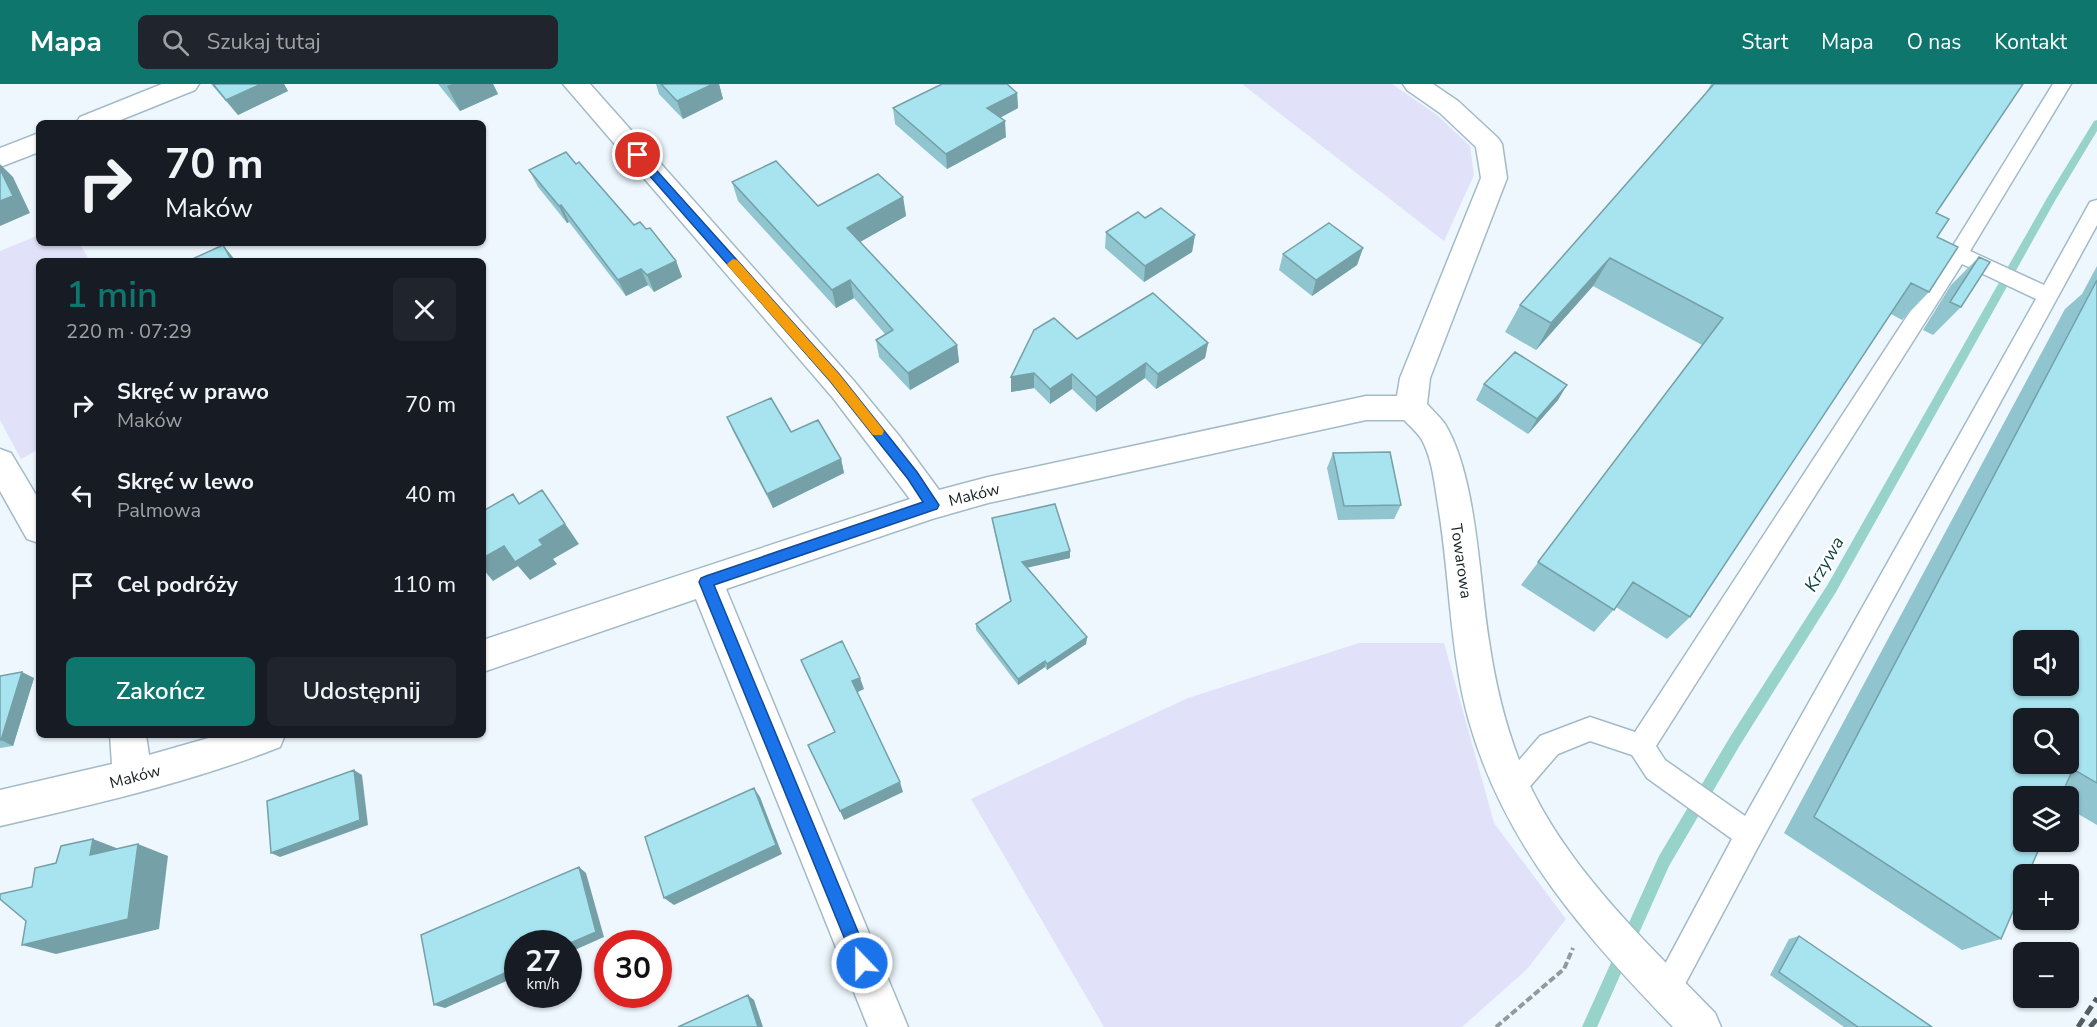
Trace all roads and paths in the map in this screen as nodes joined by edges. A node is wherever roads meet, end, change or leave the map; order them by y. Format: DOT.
graph roads {
  1 [pos="186,84"];
  2 [pos="576,84"];
  3 [pos="1416,84"];
  4 [pos="2062,84"];
  5 [pos="96,120"];
  6 [pos="36,143"];
  7 [pos="0,158"];
  8 [pos="2097,207"];
  9 [pos="1958,254"];
  10 [pos="2048,295"];
  11 [pos="1411,408"];
  12 [pos="0,462"];
  13 [pos="932,505"];
  14 [pos="36,524"];
  15 [pos="706,582"];
  16 [pos="486,655"];
  17 [pos="128,738"];
  18 [pos="259,738"];
  19 [pos="1641,746"];
  20 [pos="130,778"];
  21 [pos="1511,789"];
  22 [pos="0,808"];
  23 [pos="1749,834"];
  24 [pos="1599,920"];
  25 [pos="1656,980"];
  26 [pos="888,1027"];
  27 [pos="1496,1027"];
  28 [pos="1701,1027"];
  1 -- 5 [label="street"];
  2 -- 13 [label="street"];
  3 -- 11 [label="street"];
  4 -- 9 [label="lane"];
  6 -- 7 [label="street"];
  8 -- 10 [label="lane"];
  9 -- 10 [label="lane"];
  9 -- 19 [label="lane"];
  10 -- 23 [label="lane"];
  11 -- 13 [label="street, Maków"];
  11 -- 21 [label="street, Towarowa"];
  12 -- 14 [label="street"];
  13 -- 15 [label="street, Maków"];
  15 -- 16 [label="street, Maków"];
  15 -- 26 [label="street"];
  17 -- 20 [label="street"];
  18 -- 20 [label="street, Maków"];
  19 -- 21 [label="lane"];
  19 -- 23 [label="lane"];
  20 -- 22 [label="street, Maków"];
  21 -- 24 [label="street, Towarowa"];
  23 -- 25 [label="lane"];
  24 -- 25 [label="street, Towarowa"];
  24 -- 27 [label="path"];
  25 -- 28 [label="street, Towarowa"];
}
